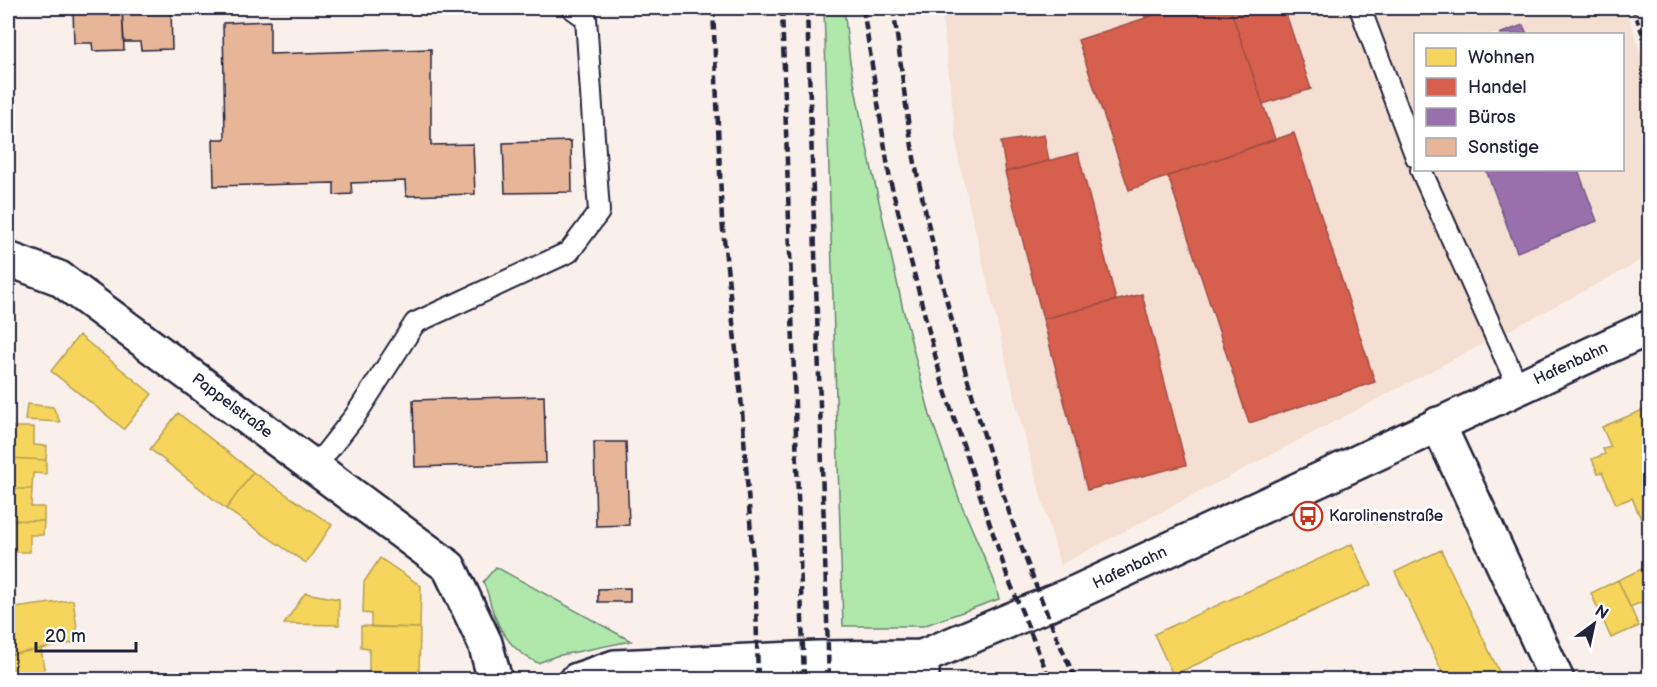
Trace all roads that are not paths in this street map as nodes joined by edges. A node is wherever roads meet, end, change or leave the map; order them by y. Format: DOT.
graph roads {
  1 [pos="572,8"];
  2 [pos="1360,8"];
  3 [pos="1414,152"];
  4 [pos="1421,171"];
  5 [pos="8,259"];
  6 [pos="1650,327"];
  7 [pos="1519,388"];
  8 [pos="1438,424"];
  9 [pos="315,467"];
  10 [pos="922,668"];
  11 [pos="495,680"];
  12 [pos="577,680"];
  13 [pos="1557,680"];
  1 -- 9 [label="lane"];
  2 -- 3 [label="lane"];
  4 -- 7 [label="lane"];
  5 -- 9 [label="street, Pappelstraße"];
  6 -- 7 [label="street, Hafenbahn"];
  7 -- 8 [label="street, Hafenbahn"];
  8 -- 10 [label="street, Hafenbahn"];
  8 -- 13 [label="street"];
  9 -- 11 [label="street, Pappelstraße"];
  10 -- 12 [label="street, Hafenbahn"];
}
